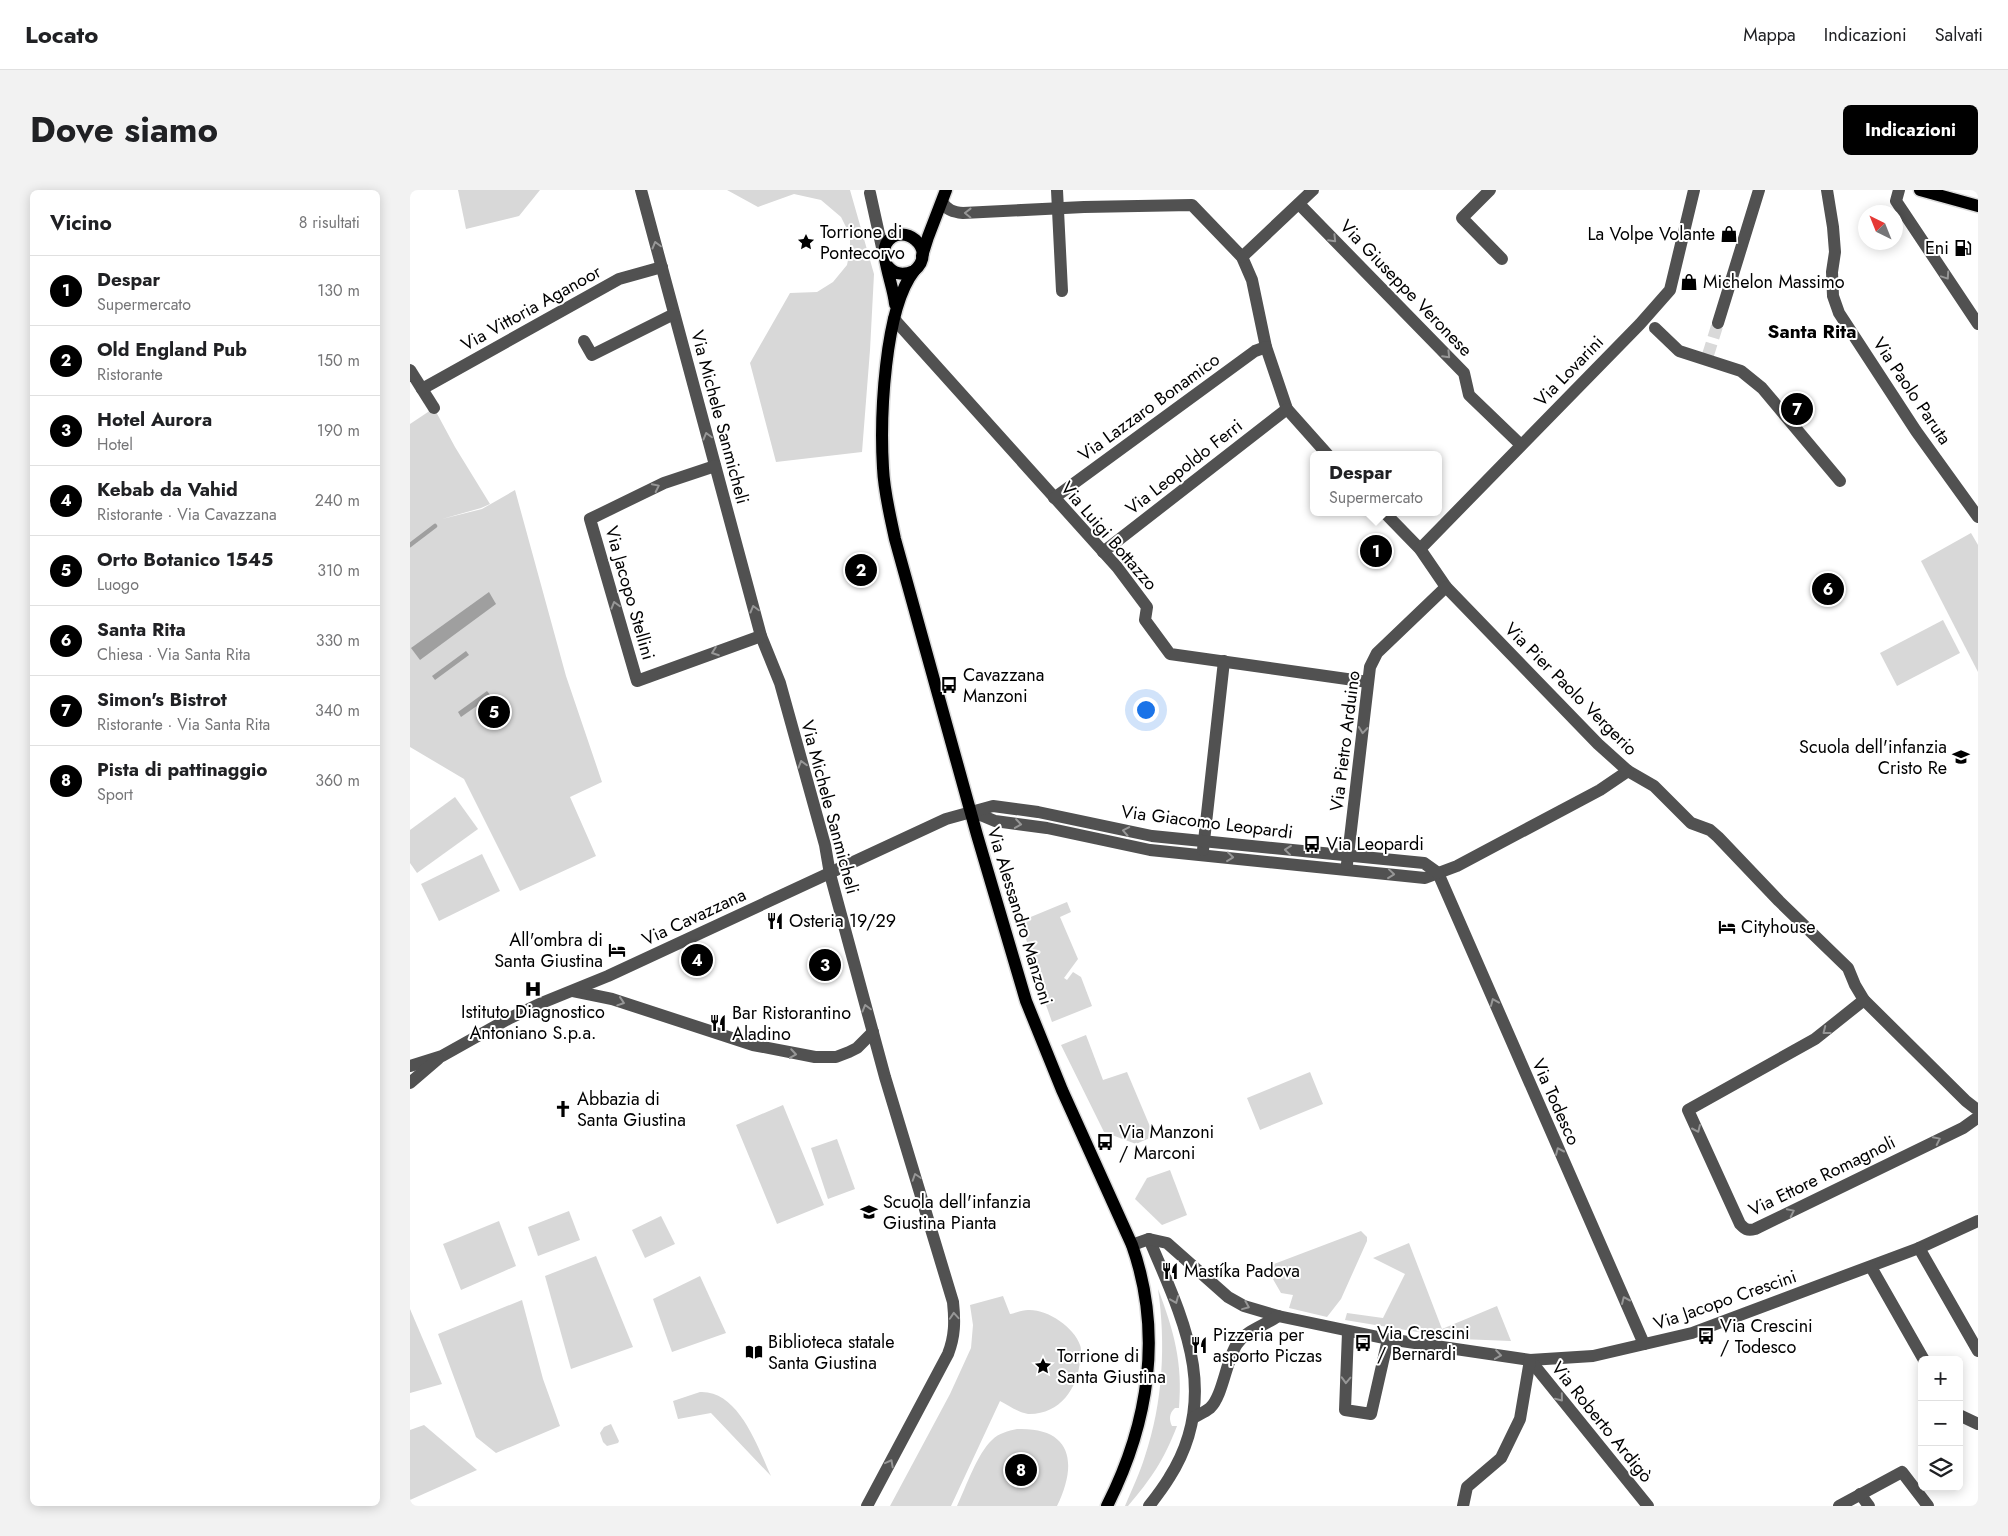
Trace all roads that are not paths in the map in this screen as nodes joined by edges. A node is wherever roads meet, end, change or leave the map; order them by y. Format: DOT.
graph roads {
  1 [pos="641,190"];
  2 [pos="1057,190"];
  3 [pos="1313,190"];
  4 [pos="1490,190"];
  5 [pos="1694,190"];
  6 [pos="1759,190"];
  7 [pos="1827,190"];
  8 [pos="1899,190"];
  9 [pos="1920,190"];
  10 [pos="870,192"];
  11 [pos="944,196"];
  12 [pos="1299,204"];
  13 [pos="1978,206"];
  14 [pos="1058,209"];
  15 [pos="936,214"];
  16 [pos="903,235"];
  17 [pos="922,256"];
  18 [pos="1242,257"];
  19 [pos="884,258"];
  20 [pos="1502,259"];
  21 [pos="662,267"];
  22 [pos="914,271"];
  23 [pos="1062,291"];
  24 [pos="674,314"];
  25 [pos="894,319"];
  26 [pos="1650,323"];
  27 [pos="1718,324"];
  28 [pos="1978,324"];
  29 [pos="584,341"];
  30 [pos="1266,347"];
  31 [pos="410,370"];
  32 [pos="422,389"];
  33 [pos="434,408"];
  34 [pos="1287,409"];
  35 [pos="1521,445"];
  36 [pos="1324,451"];
  37 [pos="716,466"];
  38 [pos="1840,481"];
  39 [pos="1054,498"];
  40 [pos="1388,516"];
  41 [pos="1978,517"];
  42 [pos="1420,549"];
  43 [pos="1103,552"];
  44 [pos="1446,586"];
  45 [pos="761,636"];
  46 [pos="1224,662"];
  47 [pos="1368,682"];
  48 [pos="1628,771"];
  49 [pos="971,812"];
  50 [pos="1203,848"];
  51 [pos="1348,856"];
  52 [pos="1347,869"];
  53 [pos="1438,872"];
  54 [pos="830,874"];
  55 [pos="573,991"];
  56 [pos="1864,1000"];
  57 [pos="873,1032"];
  58 [pos="442,1056"];
  59 [pos="410,1066"];
  60 [pos="410,1083"];
  61 [pos="1977,1112"];
  62 [pos="1978,1221"];
  63 [pos="1149,1239"];
  64 [pos="1132,1245"];
  65 [pos="1920,1248"];
  66 [pos="1871,1267"];
  67 [pos="1278,1316"];
  68 [pos="1348,1332"];
  69 [pos="1388,1339"];
  70 [pos="1644,1344"];
  71 [pos="1978,1351"];
  72 [pos="1922,1356"];
  73 [pos="1530,1360"];
  74 [pos="1963,1417"];
  75 [pos="1193,1418"];
  76 [pos="1978,1424"];
  77 [pos="1860,1494"];
  78 [pos="867,1506"];
  79 [pos="1107,1506"];
  80 [pos="1149,1506"];
  81 [pos="1463,1506"];
  82 [pos="1648,1506"];
  83 [pos="1839,1506"];
  84 [pos="1869,1506"];
  85 [pos="1928,1506"];
  21 -- 1 [label="street, Via Michele Sanmicheli, one-way"];
  2 -- 14 [label="street"];
  3 -- 12 [label="street"];
  4 -- 20 [label="street"];
  5 -- 26 [label="street, Via Lovarini"];
  6 -- 27 [label="street"];
  7 -- 41 [label="street, Via Paolo Paruta"];
  8 -- 28 [label="street, one-way"];
  9 -- 13 [label="main road"];
  10 -- 16 [label="street, Via Alessandro Manzoni"];
  10 -- 19 [label="street, Via Alessandro Manzoni"];
  14 -- 11 [label="street, one-way"];
  11 -- 15 [label="main road"];
  12 -- 18 [label="street"];
  12 -- 35 [label="street, Via Giuseppe Veronese, one-way"];
  14 -- 18 [label="street"];
  14 -- 23 [label="street"];
  15 -- 16 [label="main road"];
  15 -- 17 [label="main road"];
  16 -- 17 [label="main road"];
  16 -- 19 [label="main road"];
  17 -- 22 [label="main road"];
  18 -- 30 [label="street"];
  19 -- 22 [label="main road"];
  19 -- 25 [label="main road, Via Alessandro Manzoni"];
  21 -- 24 [label="street, Via Michele Sanmicheli"];
  21 -- 32 [label="street, Via Vittoria Aganoor"];
  22 -- 25 [label="main road, Via Alessandro Manzoni"];
  24 -- 29 [label="street"];
  37 -- 24 [label="street, Via Michele Sanmicheli, one-way"];
  25 -- 39 [label="street, Via Luigi Bottazzo"];
  25 -- 49 [label="main road, Via Alessandro Manzoni"];
  26 -- 35 [label="street, Via Lovarini"];
  26 -- 38 [label="street"];
  30 -- 34 [label="street"];
  30 -- 39 [label="street, Via Lazzaro Bonamico"];
  31 -- 32 [label="street"];
  32 -- 33 [label="street"];
  34 -- 36 [label="street"];
  34 -- 43 [label="street, Via Leopoldo Ferri"];
  35 -- 42 [label="street, Via Lovarini"];
  45 -- 37 [label="street, Via Michele Sanmicheli, one-way"];
  45 -- 37 [label="street, Via Jacopo Stellini, one-way"];
  39 -- 43 [label="street, Via Luigi Bottazzo"];
  40 -- 42 [label="street, Via Pier Paolo Vergerio"];
  42 -- 44 [label="street, Via Pier Paolo Vergerio"];
  43 -- 46 [label="street, Via Luigi Bottazzo"];
  44 -- 47 [label="street, Via Pietro Arduino"];
  44 -- 48 [label="street, Via Pier Paolo Vergerio"];
  54 -- 45 [label="street, Via Michele Sanmicheli, one-way"];
  46 -- 47 [label="street, Via Luigi Bottazzo"];
  46 -- 50 [label="street"];
  47 -- 51 [label="street, Via Pietro Arduino, one-way"];
  48 -- 53 [label="street, Via Giacomo Leopardi"];
  48 -- 56 [label="street, Via Pier Paolo Vergerio"];
  49 -- 50 [label="street, Via Giacomo Leopardi"];
  49 -- 54 [label="street, Via Giacomo Leopardi"];
  49 -- 64 [label="main road, Via Alessandro Manzoni"];
  51 -- 50 [label="street, Via Giacomo Leopardi, one-way"];
  50 -- 52 [label="street, Via Giacomo Leopardi, one-way"];
  51 -- 52 [label="street, Via Pietro Arduino"];
  51 -- 53 [label="street, Via Giacomo Leopardi"];
  52 -- 53 [label="street, Via Giacomo Leopardi, one-way"];
  70 -- 53 [label="street, Via Todesco, one-way"];
  54 -- 55 [label="street, Via Cavazzana"];
  57 -- 54 [label="street, Via Michele Sanmicheli, one-way"];
  55 -- 57 [label="street, one-way"];
  55 -- 58 [label="street, Via Cavazzana"];
  56 -- 61 [label="street, Via Pier Paolo Vergerio"];
  56 -- 61 [label="street, Via Ettore Romagnoli, one-way"];
  78 -- 57 [label="street, Via Michele Sanmicheli, one-way"];
  58 -- 59 [label="street, Via Cavazzana"];
  58 -- 60 [label="street"];
  62 -- 65 [label="street, Via Jacopo Crescini"];
  63 -- 64 [label="street"];
  63 -- 67 [label="street, Via Jacopo Crescini, one-way"];
  63 -- 75 [label="street, one-way"];
  64 -- 79 [label="main road, Via Alessandro Manzoni"];
  65 -- 66 [label="street, Via Jacopo Crescini"];
  65 -- 71 [label="street"];
  66 -- 70 [label="street, Via Jacopo Crescini"];
  66 -- 72 [label="street"];
  67 -- 68 [label="street, Via Jacopo Crescini"];
  67 -- 75 [label="street"];
  68 -- 69 [label="street, Via Jacopo Crescini"];
  68 -- 69 [label="street, one-way"];
  69 -- 73 [label="street, Via Jacopo Crescini, one-way"];
  70 -- 73 [label="street, Via Jacopo Crescini"];
  73 -- 81 [label="street"];
  73 -- 82 [label="street, Via Roberto Ardigò, one-way"];
  74 -- 76 [label="street"];
  75 -- 80 [label="street"];
  77 -- 83 [label="street"];
  77 -- 84 [label="street"];
  77 -- 85 [label="street"];
}
